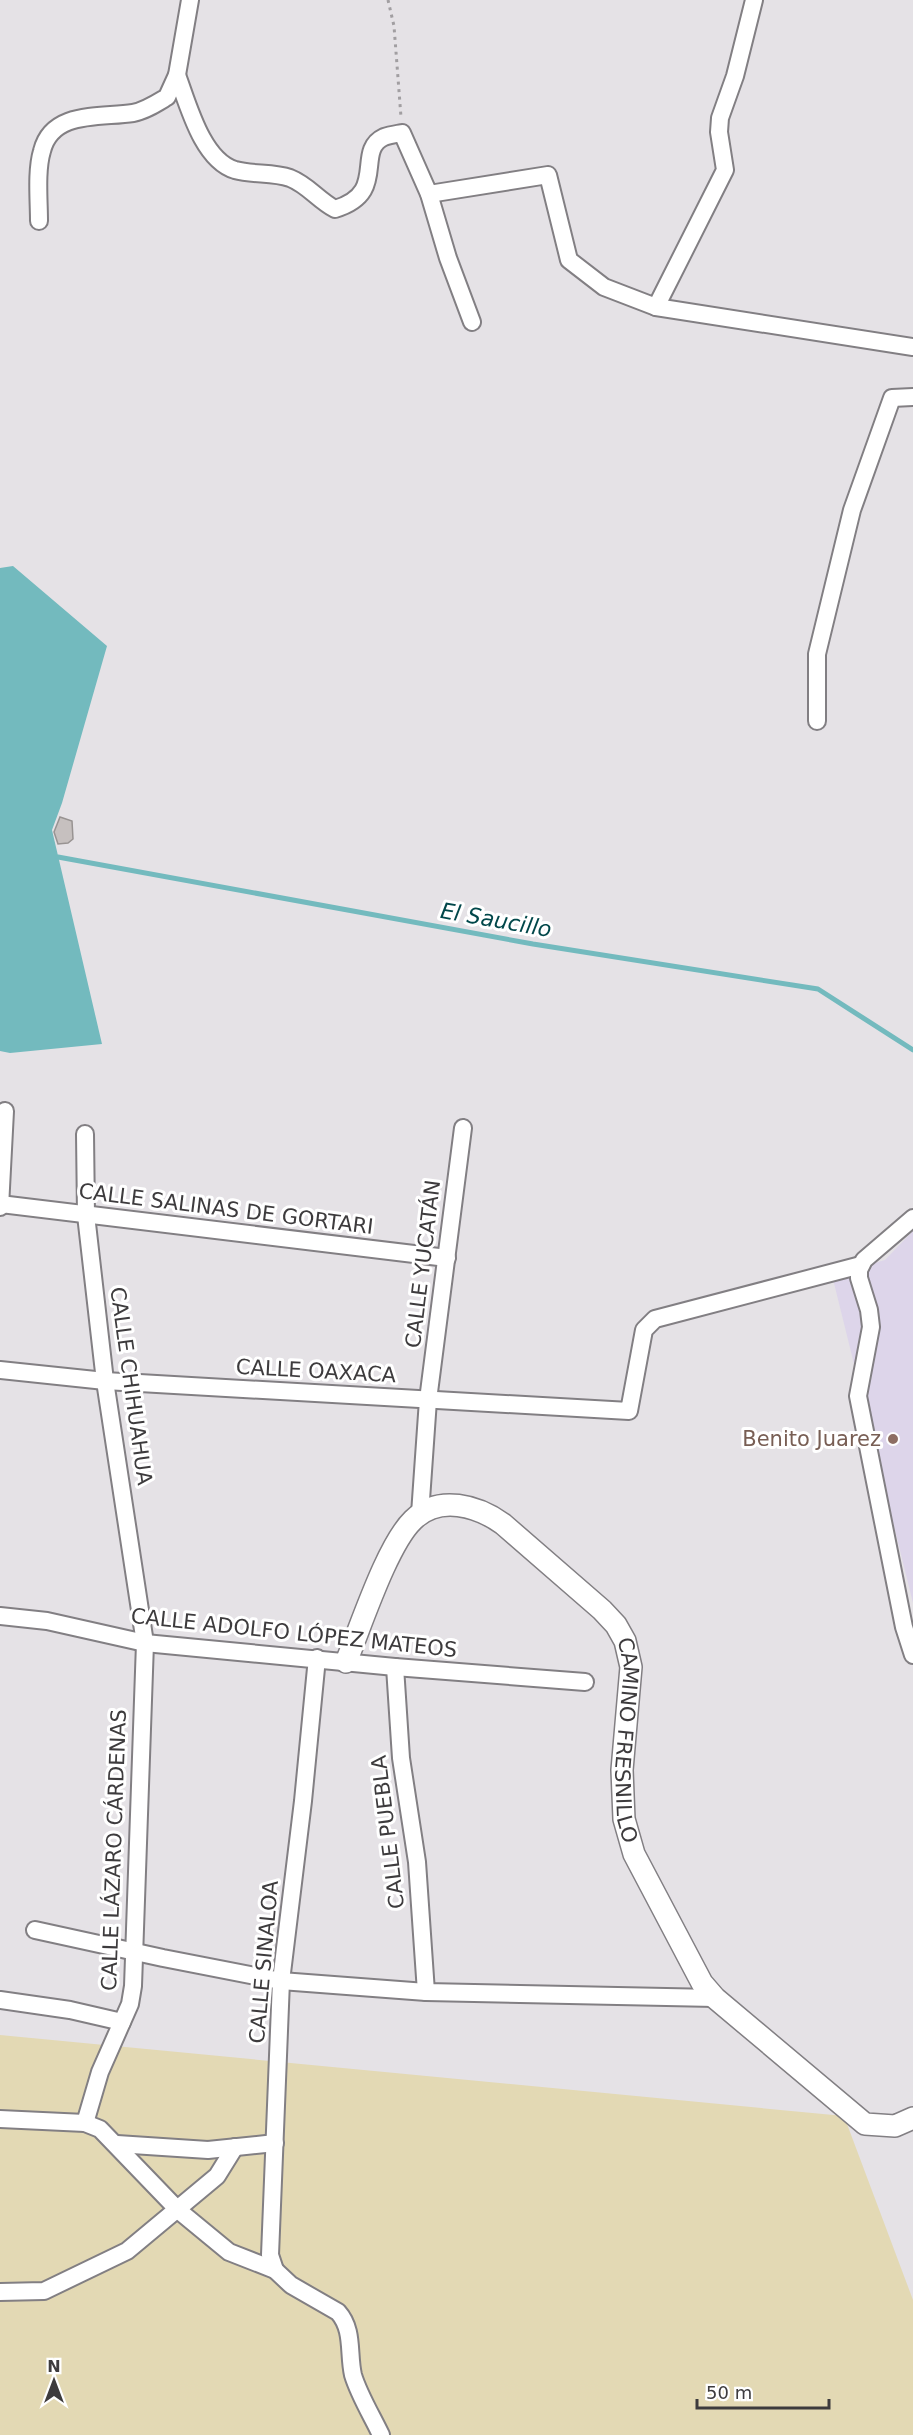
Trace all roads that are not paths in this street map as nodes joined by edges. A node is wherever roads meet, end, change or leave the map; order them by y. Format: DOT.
graph roads {
  1 [pos="190,0"];
  2 [pos="754,0"];
  3 [pos="177,75"];
  4 [pos="429,194"];
  5 [pos="39,221"];
  6 [pos="656,307"];
  7 [pos="472,322"];
  8 [pos="913,347"];
  9 [pos="913,397"];
  10 [pos="817,721"];
  11 [pos="5,1112"];
  12 [pos="464,1128"];
  13 [pos="85,1134"];
  14 [pos="0,1206"];
  15 [pos="86,1215"];
  16 [pos="913,1218"];
  17 [pos="447,1258"];
  18 [pos="861,1265"];
  19 [pos="0,1370"];
  20 [pos="105,1381"];
  21 [pos="428,1400"];
  22 [pos="420,1514"];
  23 [pos="0,1616"];
  24 [pos="145,1643"];
  25 [pos="913,1655"];
  26 [pos="317,1658"];
  27 [pos="346,1662"];
  28 [pos="395,1667"];
  29 [pos="585,1682"];
  30 [pos="34,1930"];
  31 [pos="135,1951"];
  32 [pos="281,1981"];
  33 [pos="426,1992"];
  34 [pos="715,1998"];
  35 [pos="0,2000"];
  36 [pos="122,2022"];
  37 [pos="913,2118"];
  38 [pos="0,2119"];
  39 [pos="86,2123"];
  40 [pos="275,2143"];
  41 [pos="117,2144"];
  42 [pos="235,2147"];
  43 [pos="178,2210"];
  44 [pos="275,2270"];
  45 [pos="0,2292"];
  46 [pos="381,2435"];
  1 -- 3 [label="street"];
  2 -- 6 [label="street"];
  3 -- 4 [label="street"];
  3 -- 5 [label="street"];
  4 -- 6 [label="street"];
  4 -- 7 [label="street"];
  6 -- 8 [label="street"];
  9 -- 10 [label="street"];
  11 -- 14 [label="street"];
  12 -- 17 [label="street, CALLE YUCATÁN"];
  13 -- 15 [label="street, CALLE CHIHUAHUA"];
  14 -- 15 [label="street, CALLE SALINAS DE GORTARI"];
  15 -- 17 [label="street, CALLE SALINAS DE GORTARI"];
  15 -- 20 [label="street, CALLE CHIHUAHUA"];
  16 -- 18 [label="street"];
  17 -- 21 [label="street, CALLE YUCATÁN"];
  18 -- 21 [label="street, CALLE OAXACA"];
  18 -- 25 [label="street"];
  19 -- 20 [label="street, CALLE OAXACA"];
  20 -- 21 [label="street, CALLE OAXACA"];
  20 -- 24 [label="street, CALLE CHIHUAHUA"];
  21 -- 22 [label="street, CALLE YUCATÁN"];
  22 -- 27 [label="street"];
  22 -- 34 [label="street, CAMINO FRESNILLO"];
  23 -- 24 [label="street, CALLE ADOLFO LÓPEZ MATEOS"];
  24 -- 26 [label="street, CALLE ADOLFO LÓPEZ MATEOS"];
  24 -- 31 [label="street, CALLE LÁZARO CÁRDENAS"];
  26 -- 27 [label="street, CALLE ADOLFO LÓPEZ MATEOS"];
  26 -- 32 [label="street, CALLE SINALOA"];
  27 -- 28 [label="street, CALLE ADOLFO LÓPEZ MATEOS"];
  28 -- 29 [label="street, CALLE ADOLFO LÓPEZ MATEOS"];
  28 -- 33 [label="street, CALLE PUEBLA"];
  30 -- 31 [label="street"];
  31 -- 32 [label="street"];
  31 -- 36 [label="street, CALLE LÁZARO CÁRDENAS"];
  32 -- 33 [label="street"];
  32 -- 40 [label="street, CALLE SINALOA"];
  33 -- 34 [label="street"];
  34 -- 37 [label="street, CAMINO FRESNILLO"];
  35 -- 36 [label="street"];
  36 -- 39 [label="street, CALLE LÁZARO CÁRDENAS"];
  38 -- 39 [label="street"];
  39 -- 41 [label="street"];
  40 -- 42 [label="street"];
  40 -- 44 [label="street, CALLE SINALOA"];
  41 -- 42 [label="street"];
  41 -- 43 [label="street"];
  42 -- 43 [label="street"];
  43 -- 44 [label="street"];
  43 -- 45 [label="street"];
  44 -- 46 [label="street"];
}
